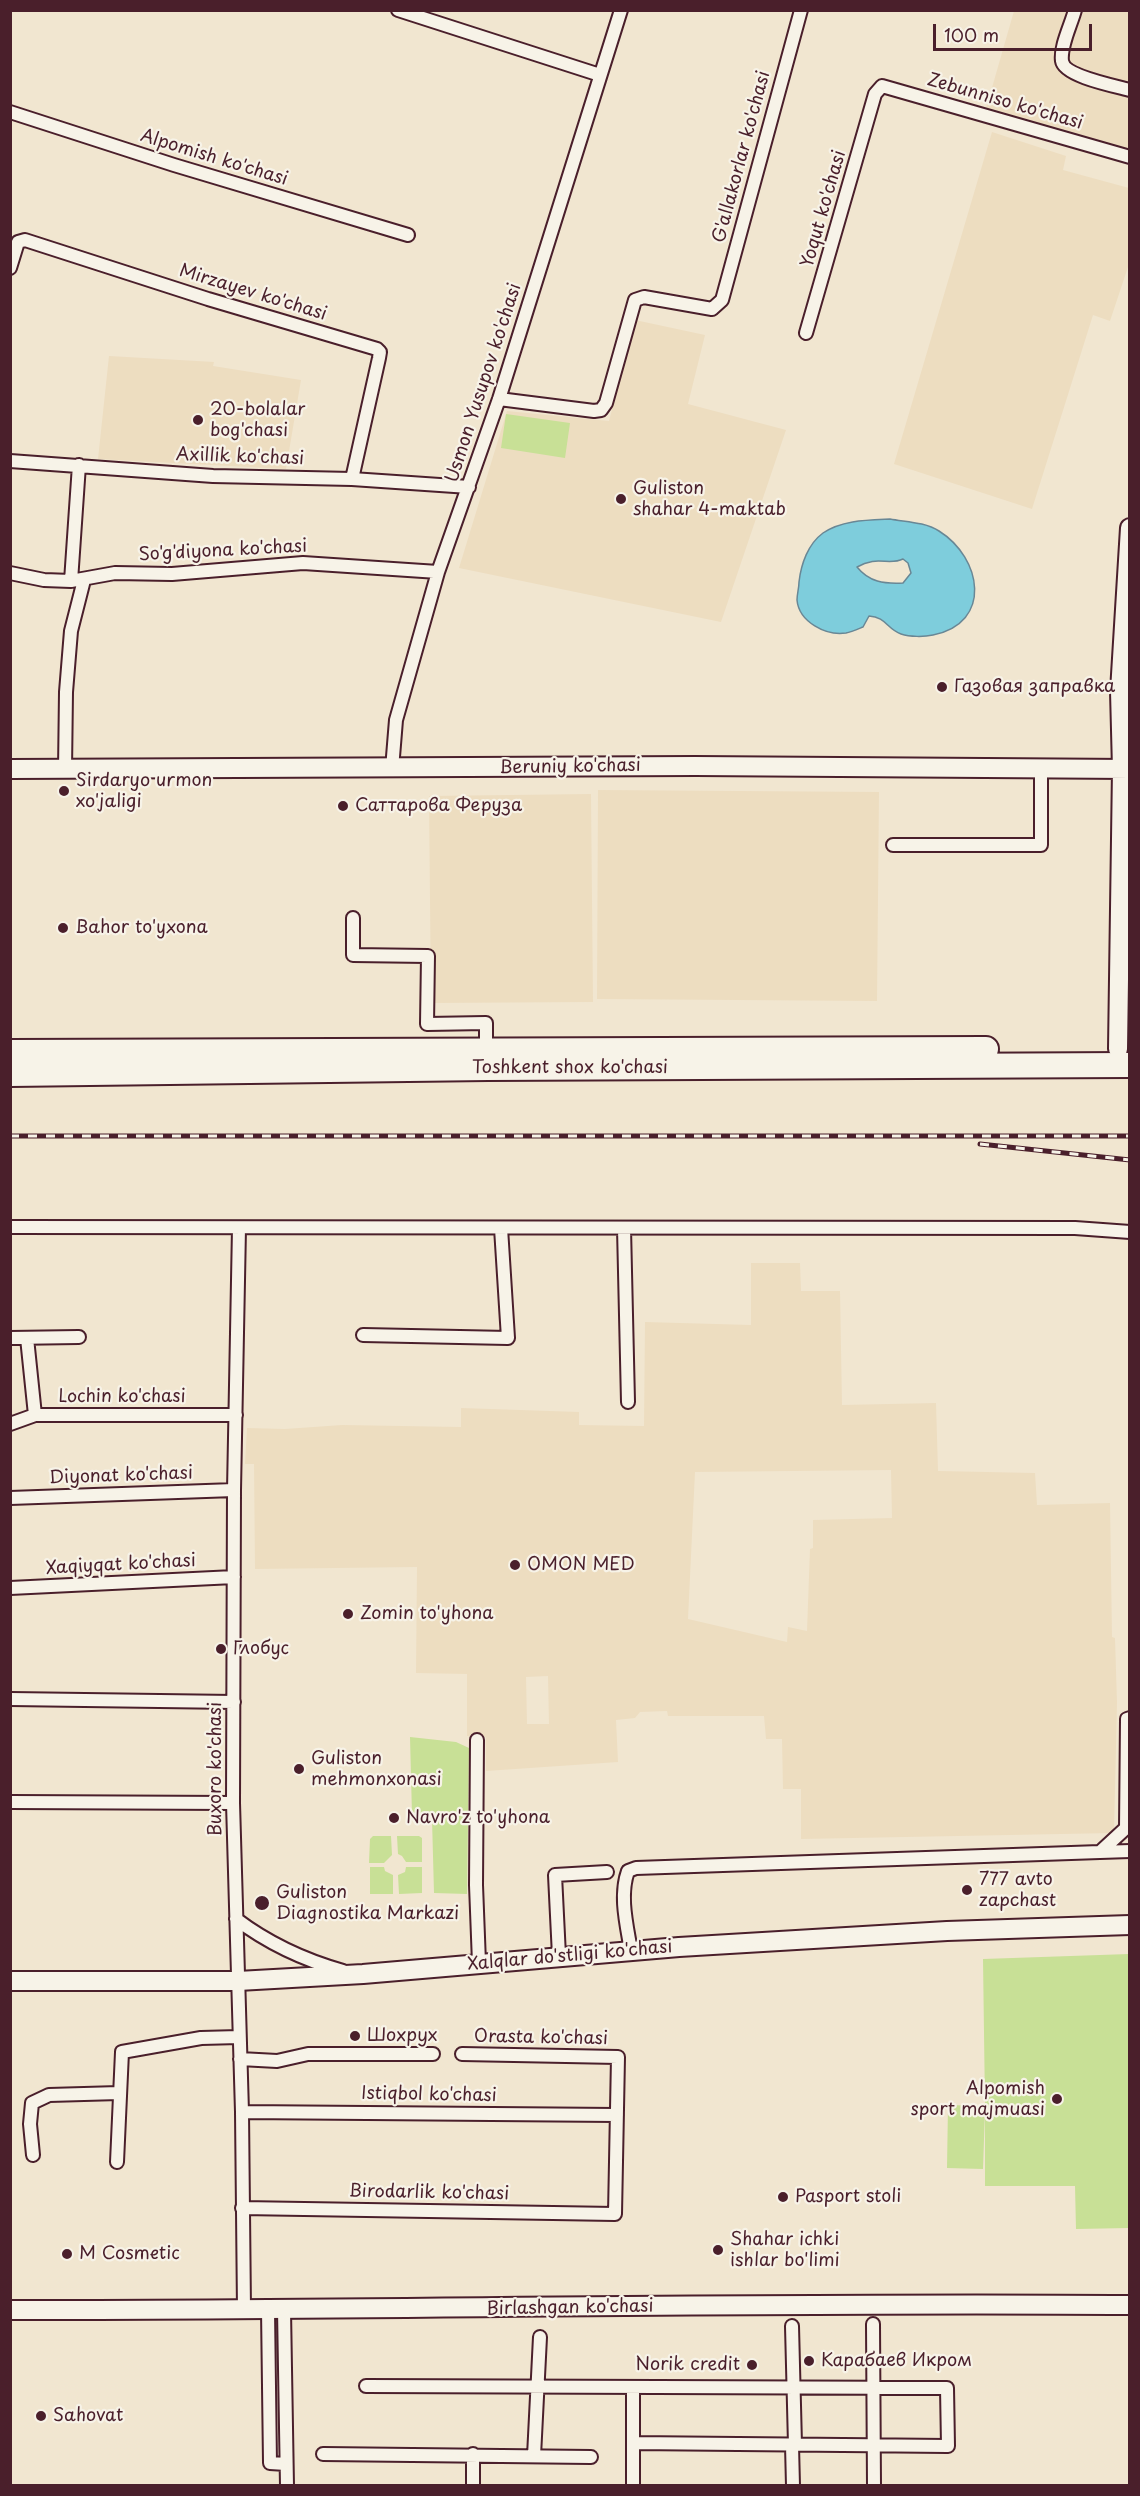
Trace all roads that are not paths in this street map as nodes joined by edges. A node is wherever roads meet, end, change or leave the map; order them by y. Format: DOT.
graph roads {
  1 [pos="398,10"];
  2 [pos="621,10"];
  3 [pos="801,10"];
  4 [pos="1075,10"];
  5 [pos="600,75"];
  6 [pos="1130,90"];
  7 [pos="874,94"];
  8 [pos="10,112"];
  9 [pos="1130,157"];
  10 [pos="408,235"];
  11 [pos="10,268"];
  12 [pos="806,333"];
  13 [pos="499,399"];
  14 [pos="10,461"];
  15 [pos="80,465"];
  16 [pos="352,479"];
  17 [pos="469,487"];
  18 [pos="1130,528"];
  19 [pos="438,572"];
  20 [pos="10,573"];
  21 [pos="77,580"];
  22 [pos="1041,768"];
  23 [pos="10,769"];
  24 [pos="392,769"];
  25 [pos="1126,769"];
  26 [pos="65,770"];
  27 [pos="893,845"];
  28 [pos="353,918"];
  29 [pos="486,1049"];
  30 [pos="10,1053"];
  31 [pos="1126,1055"];
  32 [pos="860,1058"];
  33 [pos="10,1074"];
  34 [pos="10,1227"];
  35 [pos="239,1228"];
  36 [pos="501,1228"];
  37 [pos="624,1228"];
  38 [pos="1130,1232"];
  39 [pos="363,1335"];
  40 [pos="79,1337"];
  41 [pos="10,1338"];
  42 [pos="27,1338"];
  43 [pos="628,1402"];
  44 [pos="35,1415"];
  45 [pos="236,1415"];
  46 [pos="10,1424"];
  47 [pos="234,1490"];
  48 [pos="10,1497"];
  49 [pos="234,1577"];
  50 [pos="10,1588"];
  51 [pos="10,1699"];
  52 [pos="234,1702"];
  53 [pos="1130,1718"];
  54 [pos="477,1740"];
  55 [pos="10,1802"];
  56 [pos="233,1803"];
  57 [pos="1130,1851"];
  58 [pos="1101,1852"];
  59 [pos="607,1872"];
  60 [pos="236,1918"];
  61 [pos="1130,1925"];
  62 [pos="631,1951"];
  63 [pos="559,1956"];
  64 [pos="479,1963"];
  65 [pos="353,1974"];
  66 [pos="10,1981"];
  67 [pos="238,1981"];
  68 [pos="239,2037"];
  69 [pos="433,2054"];
  70 [pos="462,2054"];
  71 [pos="240,2059"];
  72 [pos="119,2093"];
  73 [pos="242,2112"];
  74 [pos="616,2115"];
  75 [pos="33,2155"];
  76 [pos="117,2163"];
  77 [pos="242,2208"];
  78 [pos="1130,2305"];
  79 [pos="10,2310"];
  80 [pos="244,2310"];
  81 [pos="276,2310"];
  82 [pos="873,2324"];
  83 [pos="792,2326"];
  84 [pos="540,2337"];
  85 [pos="366,2386"];
  86 [pos="537,2386"];
  87 [pos="633,2387"];
  88 [pos="794,2388"];
  89 [pos="874,2388"];
  90 [pos="633,2444"];
  91 [pos="793,2445"];
  92 [pos="874,2445"];
  93 [pos="323,2454"];
  94 [pos="473,2454"];
  95 [pos="534,2456"];
  96 [pos="591,2457"];
  97 [pos="287,2486"];
  98 [pos="473,2486"];
  99 [pos="633,2486"];
  100 [pos="793,2486"];
  101 [pos="874,2486"];
  1 -- 5 [label="street"];
  2 -- 5 [label="street, Usmon Yusupov ko'chasi"];
  3 -- 13 [label="street, G'allakorlar ko'chasi"];
  4 -- 6 [label="street"];
  5 -- 13 [label="street, Usmon Yusupov ko'chasi"];
  7 -- 9 [label="street, Zebunniso ko'chasi"];
  7 -- 12 [label="street, Yoqut ko'chasi"];
  8 -- 10 [label="street, Alpomish ko'chasi"];
  11 -- 16 [label="street, Mirzayev ko'chasi"];
  13 -- 17 [label="street, Usmon Yusupov ko'chasi"];
  14 -- 15 [label="street, Axillik ko'chasi"];
  15 -- 16 [label="street, Axillik ko'chasi"];
  15 -- 21 [label="street"];
  16 -- 17 [label="street, Axillik ko'chasi"];
  17 -- 19 [label="street, Usmon Yusupov ko'chasi"];
  18 -- 25 [label="street"];
  19 -- 21 [label="street, So'g'diyona ko'chasi"];
  19 -- 24 [label="street, Usmon Yusupov ko'chasi"];
  20 -- 21 [label="street, So'g'diyona ko'chasi"];
  21 -- 26 [label="street"];
  22 -- 24 [label="street, Beruniy ko'chasi"];
  22 -- 25 [label="street, Beruniy ko'chasi"];
  22 -- 27 [label="street"];
  23 -- 26 [label="street, Beruniy ko'chasi"];
  24 -- 26 [label="street, Beruniy ko'chasi"];
  25 -- 31 [label="street"];
  28 -- 29 [label="street"];
  29 -- 30 [label="highway, Toshkent shox ko'chasi"];
  29 -- 32 [label="highway, Toshkent shox ko'chasi"];
  31 -- 32 [label="highway, Toshkent shox ko'chasi"];
  32 -- 33 [label="highway, Toshkent shox ko'chasi"];
  34 -- 35 [label="street"];
  35 -- 36 [label="street"];
  35 -- 45 [label="street, Buxoro ko'chasi"];
  36 -- 37 [label="street"];
  36 -- 39 [label="street"];
  37 -- 38 [label="street"];
  37 -- 43 [label="street"];
  40 -- 42 [label="street"];
  41 -- 42 [label="street"];
  42 -- 44 [label="street"];
  44 -- 45 [label="street, Lochin ko'chasi"];
  44 -- 46 [label="street, Lochin ko'chasi"];
  45 -- 47 [label="street, Buxoro ko'chasi"];
  47 -- 48 [label="street, Diyonat ko'chasi"];
  47 -- 49 [label="street, Buxoro ko'chasi"];
  49 -- 50 [label="street, Xaqiyqat ko'chasi"];
  49 -- 52 [label="street, Buxoro ko'chasi"];
  51 -- 52 [label="street"];
  52 -- 56 [label="street, Buxoro ko'chasi"];
  53 -- 58 [label="street"];
  54 -- 64 [label="street"];
  55 -- 56 [label="street"];
  56 -- 60 [label="street, Buxoro ko'chasi"];
  57 -- 58 [label="street"];
  58 -- 62 [label="street"];
  59 -- 63 [label="street"];
  60 -- 65 [label="street"];
  60 -- 67 [label="street, Buxoro ko'chasi"];
  61 -- 62 [label="street, Xalqlar do'stligi ko'chasi"];
  62 -- 63 [label="street, Xalqlar do'stligi ko'chasi"];
  63 -- 64 [label="street, Xalqlar do'stligi ko'chasi"];
  64 -- 65 [label="street, Xalqlar do'stligi ko'chasi"];
  65 -- 67 [label="street, Xalqlar do'stligi ko'chasi"];
  66 -- 67 [label="street, Xalqlar do'stligi ko'chasi"];
  67 -- 68 [label="street, Buxoro ko'chasi"];
  68 -- 71 [label="street, Buxoro ko'chasi"];
  68 -- 72 [label="street"];
  69 -- 71 [label="street"];
  70 -- 74 [label="street, Orasta ko'chasi"];
  71 -- 73 [label="street, Buxoro ko'chasi"];
  72 -- 75 [label="street"];
  72 -- 76 [label="street"];
  73 -- 74 [label="street, Istiqbol ko'chasi"];
  73 -- 77 [label="street, Buxoro ko'chasi"];
  74 -- 77 [label="street, Birodarlik ko'chasi"];
  77 -- 80 [label="street, Buxoro ko'chasi"];
  78 -- 81 [label="street, Birlashgan ko'chasi"];
  79 -- 80 [label="street, Birlashgan ko'chasi"];
  80 -- 81 [label="street, Birlashgan ko'chasi"];
  81 -- 97 [label="street"];
  82 -- 89 [label="street"];
  83 -- 88 [label="street"];
  84 -- 86 [label="street"];
  85 -- 86 [label="street"];
  86 -- 87 [label="street"];
  86 -- 95 [label="street"];
  87 -- 88 [label="street"];
  87 -- 90 [label="street"];
  88 -- 89 [label="street"];
  88 -- 91 [label="street"];
  89 -- 92 [label="street"];
  89 -- 92 [label="street"];
  90 -- 91 [label="street"];
  90 -- 99 [label="street"];
  91 -- 92 [label="street"];
  91 -- 100 [label="street"];
  92 -- 101 [label="street"];
  93 -- 94 [label="street"];
  94 -- 95 [label="street"];
  94 -- 98 [label="street"];
  95 -- 96 [label="street"];
}
